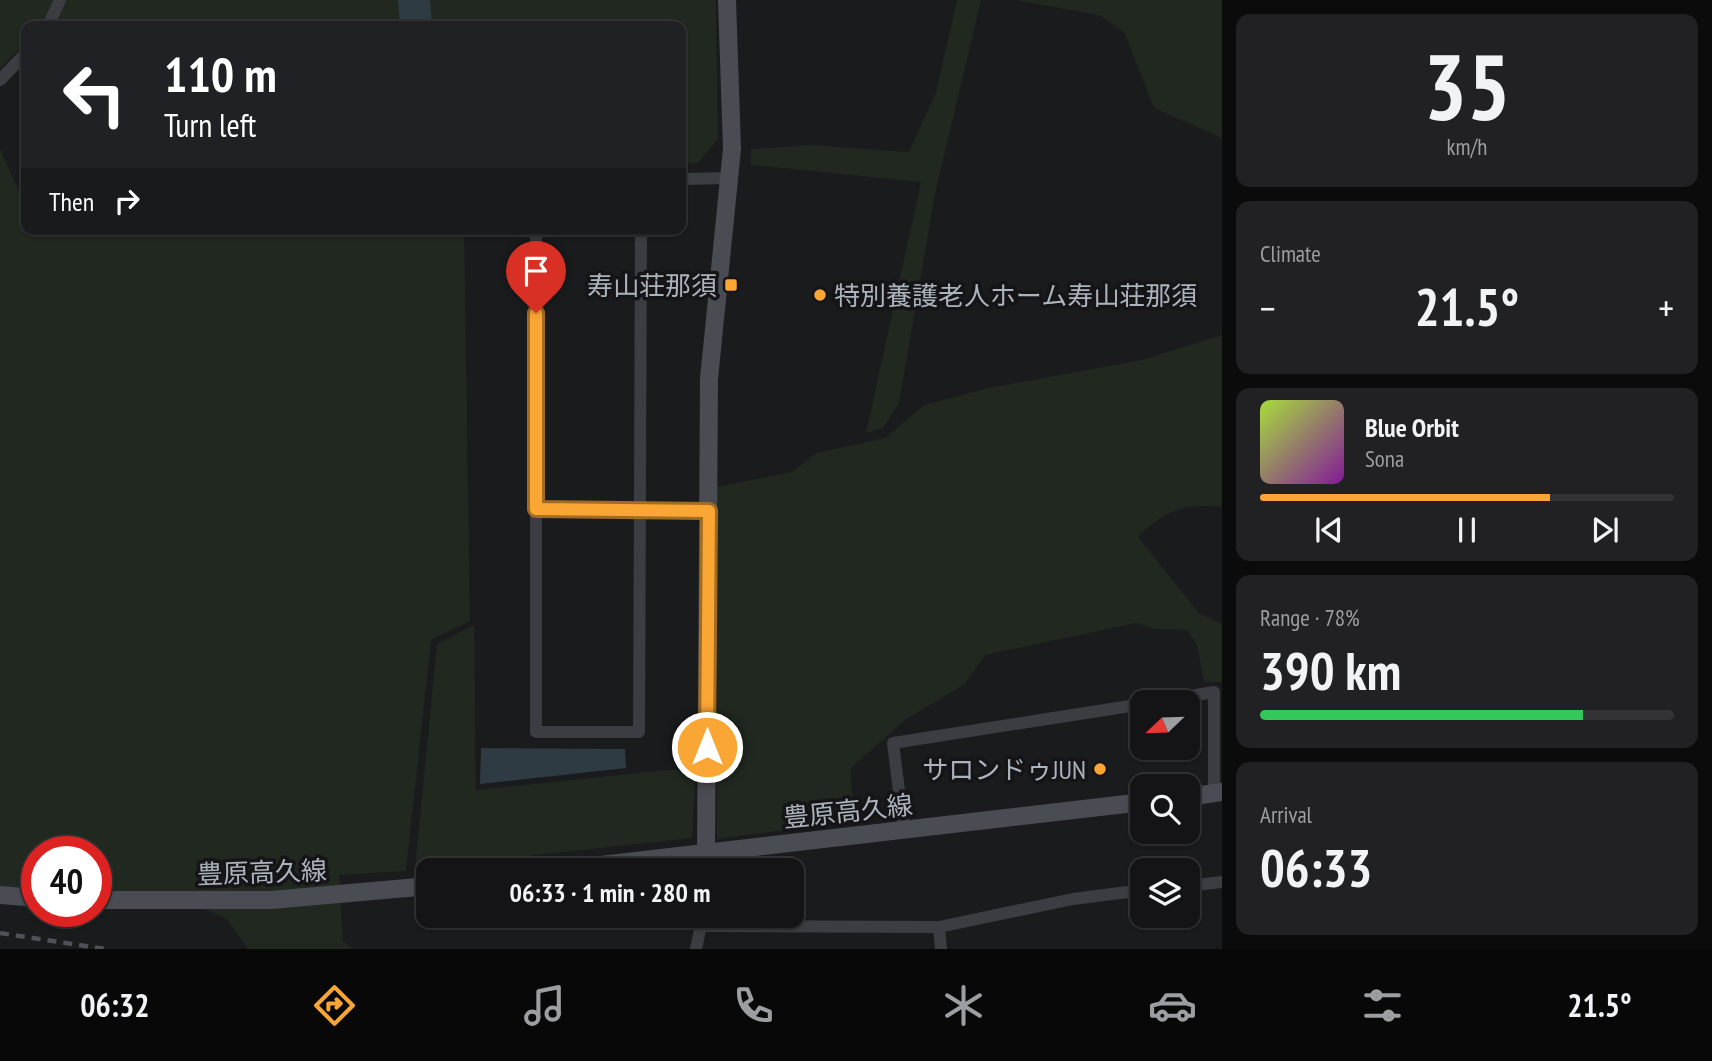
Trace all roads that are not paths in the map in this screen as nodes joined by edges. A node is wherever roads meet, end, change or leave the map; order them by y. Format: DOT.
graph roads {
  1 [pos="60,0"];
  2 [pos="727,0"];
  3 [pos="50,21"];
  4 [pos="21,58"];
  5 [pos="0,80"];
  6 [pos="730,178"];
  7 [pos="686,179"];
  8 [pos="536,235"];
  9 [pos="640,235"];
  10 [pos="536,509"];
  11 [pos="639,509"];
  12 [pos="709,511"];
  13 [pos="1200,694"];
  14 [pos="1130,706"];
  15 [pos="1218,793"];
  16 [pos="1200,795"];
  17 [pos="1130,804"];
  18 [pos="904,831"];
  19 [pos="712,852"];
  20 [pos="661,858"];
  21 [pos="712,858"];
  22 [pos="1222,883"];
  23 [pos="1200,885"];
  24 [pos="416,887"];
  25 [pos="1130,891"];
  26 [pos="0,895"];
  27 [pos="21,897"];
  28 [pos="112,900"];
  29 [pos="804,923"];
  30 [pos="939,927"];
  31 [pos="700,928"];
  32 [pos="696,949"];
  33 [pos="942,949"];
  1 -- 3 [label="street"];
  2 -- 6 [label="main road"];
  4 -- 5 [label="street"];
  6 -- 7 [label="street"];
  6 -- 12 [label="main road"];
  8 -- 10 [label="street"];
  9 -- 11 [label="street"];
  10 -- 11 [label="street"];
  10 -- 11 [label="street"];
  11 -- 12 [label="street"];
  12 -- 19 [label="main road"];
  13 -- 15 [label="street"];
  14 -- 18 [label="street"];
  15 -- 16 [label="main road"];
  17 -- 18 [label="main road, 豊原高久線"];
  18 -- 19 [label="main road, 豊原高久線"];
  19 -- 20 [label="main road, 豊原高久線"];
  19 -- 21 [label="street"];
  22 -- 23 [label="street"];
  24 -- 28 [label="main road, 豊原高久線"];
  25 -- 30 [label="street"];
  26 -- 27 [label="main road"];
  29 -- 30 [label="street"];
  30 -- 33 [label="street"];
  31 -- 32 [label="street"];
}
